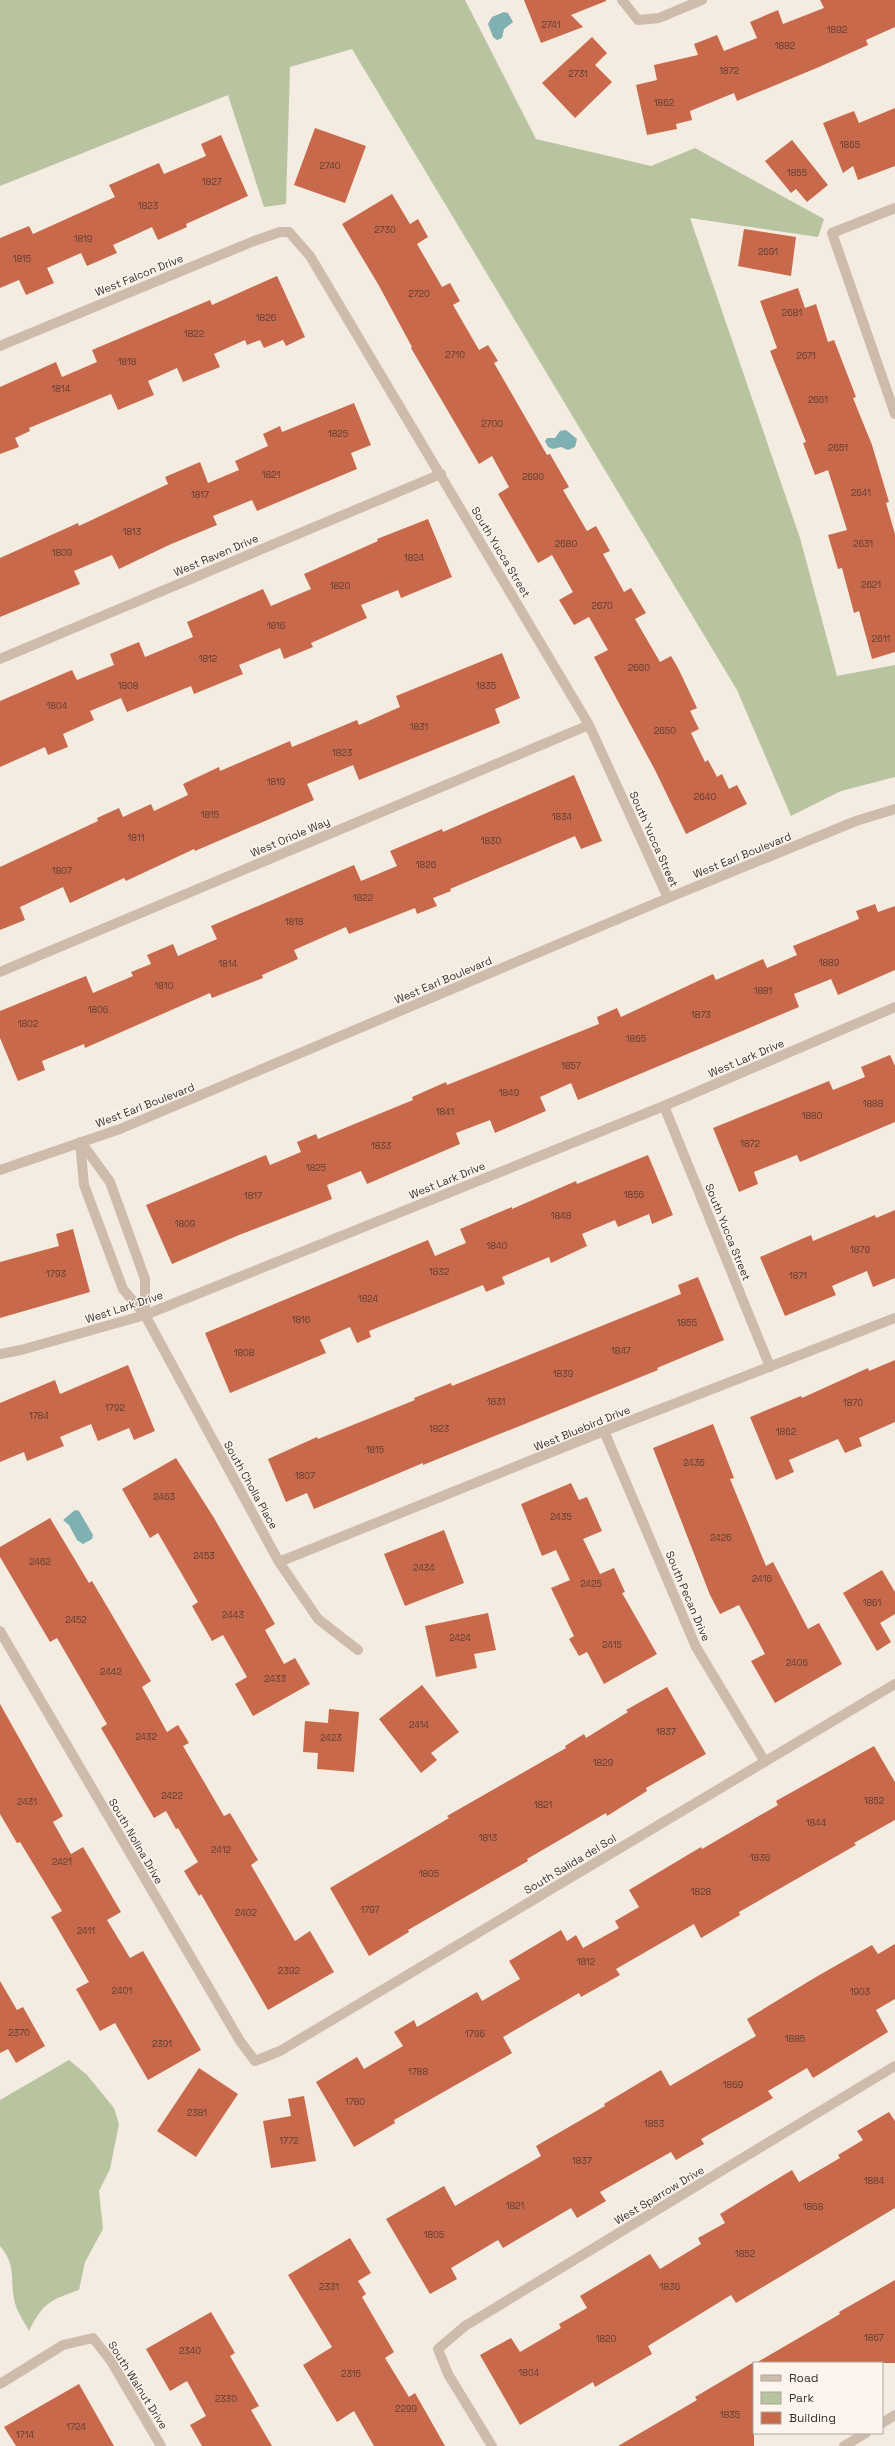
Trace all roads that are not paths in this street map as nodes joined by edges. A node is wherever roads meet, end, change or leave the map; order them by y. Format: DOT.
graph roads {
  1 [pos="622,0"];
  2 [pos="702,0"];
  3 [pos="895,208"];
  4 [pos="288,232"];
  5 [pos="0,346"];
  6 [pos="895,414"];
  7 [pos="441,474"];
  8 [pos="0,659"];
  9 [pos="589,725"];
  10 [pos="895,809"];
  11 [pos="668,898"];
  12 [pos="0,972"];
  13 [pos="895,1007"];
  14 [pos="664,1106"];
  15 [pos="80,1142"];
  16 [pos="0,1170"];
  17 [pos="145,1315"];
  18 [pos="895,1318"];
  19 [pos="0,1354"];
  20 [pos="770,1367"];
  21 [pos="604,1431"];
  22 [pos="279,1562"];
  23 [pos="0,1631"];
  24 [pos="358,1650"];
  25 [pos="895,1684"];
  26 [pos="765,1762"];
  27 [pos="255,2060"];
  28 [pos="895,2066"];
  29 [pos="0,2384"];
  30 [pos="895,2415"];
  31 [pos="883,2422"];
  32 [pos="864,2434"];
  33 [pos="161,2446"];
  34 [pos="492,2446"];
  35 [pos="844,2446"];
  1 -- 2 [label="street"];
  3 -- 6 [label="street"];
  4 -- 5 [label="street, West Falcon Drive"];
  4 -- 7 [label="street, South Yucca Street"];
  7 -- 8 [label="street, West Raven Drive"];
  7 -- 9 [label="street, South Yucca Street"];
  9 -- 11 [label="street, South Yucca Street"];
  9 -- 12 [label="street, West Oriole Way"];
  10 -- 11 [label="street, West Earl Boulevard"];
  11 -- 15 [label="street, West Earl Boulevard"];
  13 -- 14 [label="street, West Lark Drive"];
  14 -- 17 [label="street, West Lark Drive"];
  14 -- 20 [label="street, South Yucca Street"];
  15 -- 16 [label="street, West Earl Boulevard"];
  15 -- 17 [label="street, South Cholla Place"];
  15 -- 17 [label="street, South Cholla Place"];
  17 -- 19 [label="street, West Lark Drive"];
  17 -- 22 [label="street, South Cholla Place"];
  18 -- 20 [label="street, West Bluebird Drive"];
  20 -- 21 [label="street, West Bluebird Drive"];
  21 -- 22 [label="street, West Bluebird Drive"];
  21 -- 26 [label="street, South Pecan Drive"];
  22 -- 24 [label="street, South Cholla Place"];
  23 -- 27 [label="street, South Nolina Drive"];
  25 -- 26 [label="street, South Salida del Sol"];
  26 -- 27 [label="street, South Salida del Sol"];
  28 -- 34 [label="street, West Sparrow Drive"];
  29 -- 33 [label="street, South Walnut Drive"];
  30 -- 31 [label="street"];
  32 -- 35 [label="street"];
}
